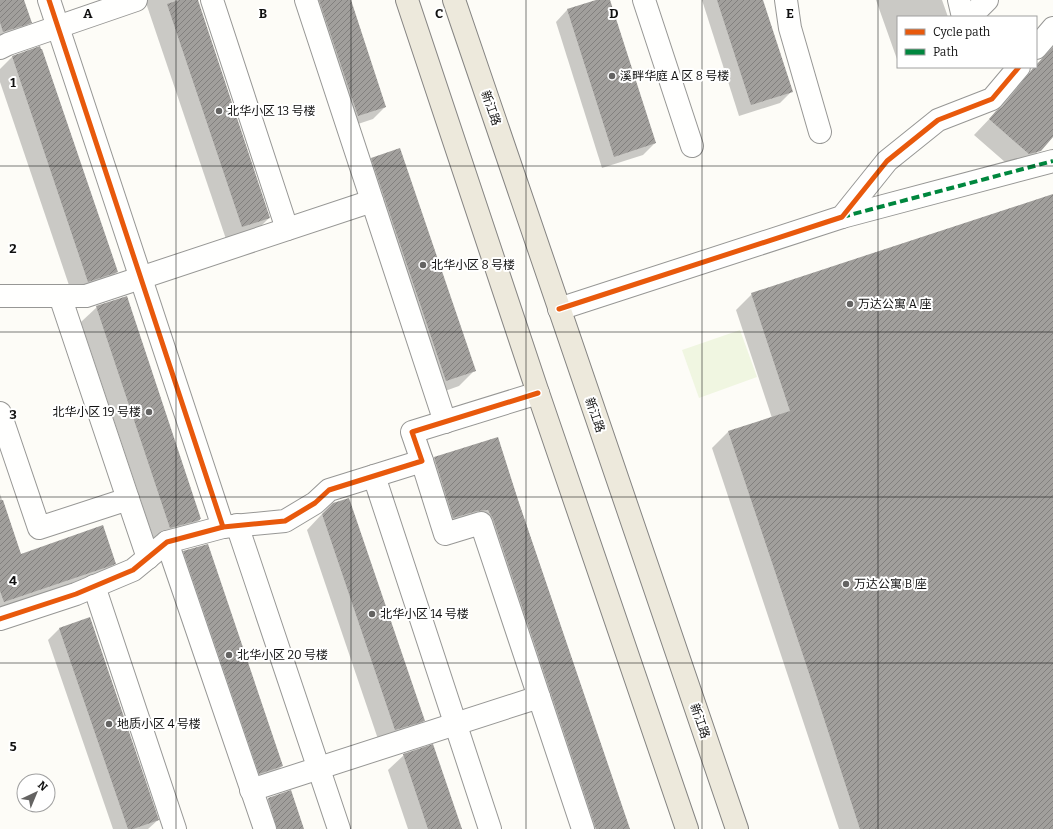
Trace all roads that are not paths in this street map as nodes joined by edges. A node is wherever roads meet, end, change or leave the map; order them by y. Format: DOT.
graph roads {
  1 [pos="49,0"];
  2 [pos="136,0"];
  3 [pos="212,0"];
  4 [pos="306,0"];
  5 [pos="407,0"];
  6 [pos="454,0"];
  7 [pos="644,0"];
  8 [pos="786,0"];
  9 [pos="959,0"];
  10 [pos="987,0"];
  11 [pos="964,16"];
  12 [pos="971,16"];
  13 [pos="57,27"];
  14 [pos="1053,28"];
  15 [pos="1037,47"];
  16 [pos="0,48"];
  17 [pos="1018,68"];
  18 [pos="820,132"];
  19 [pos="692,146"];
  20 [pos="1053,161"];
  21 [pos="372,201"];
  22 [pos="842,217"];
  23 [pos="287,229"];
  24 [pos="140,278"];
  25 [pos="0,296"];
  26 [pos="60,296"];
  27 [pos="559,309"];
  28 [pos="538,393"];
  29 [pos="0,413"];
  30 [pos="445,422"];
  31 [pos="422,461"];
  32 [pos="374,476"];
  33 [pos="128,499"];
  34 [pos="230,526"];
  35 [pos="167,542"];
  36 [pos="148,558"];
  37 [pos="94,586"];
  38 [pos="0,619"];
  39 [pos="539,697"];
  40 [pos="456,724"];
  41 [pos="319,768"];
  42 [pos="251,790"];
  43 [pos="175,829"];
  44 [pos="264,829"];
  45 [pos="339,829"];
  46 [pos="490,829"];
  47 [pos="583,829"];
  48 [pos="687,829"];
  49 [pos="737,829"];
  1 -- 13 [label="street"];
  2 -- 13 [label="street"];
  3 -- 23 [label="street"];
  4 -- 21 [label="street"];
  5 -- 28 [label="main road"];
  6 -- 27 [label="main road, 新江路"];
  7 -- 19 [label="street"];
  8 -- 18 [label="street"];
  9 -- 11 [label="street"];
  10 -- 12 [label="street"];
  13 -- 16 [label="street"];
  13 -- 24 [label="street"];
  14 -- 15 [label="street"];
  17 -- 22 [label="street"];
  20 -- 22 [label="street"];
  21 -- 23 [label="street"];
  21 -- 30 [label="street"];
  22 -- 27 [label="street"];
  23 -- 24 [label="street"];
  24 -- 26 [label="street"];
  24 -- 34 [label="street"];
  25 -- 26 [label="street"];
  26 -- 33 [label="street"];
  27 -- 49 [label="main road, 新江路"];
  28 -- 30 [label="street"];
  28 -- 48 [label="main road"];
  29 -- 33 [label="street"];
  30 -- 31 [label="street"];
  31 -- 32 [label="street"];
  31 -- 39 [label="street"];
  32 -- 34 [label="street"];
  32 -- 40 [label="street"];
  33 -- 36 [label="street"];
  34 -- 35 [label="street"];
  34 -- 41 [label="street"];
  35 -- 36 [label="street"];
  35 -- 42 [label="street"];
  36 -- 37 [label="street"];
  37 -- 38 [label="street"];
  37 -- 43 [label="street"];
  39 -- 40 [label="street"];
  39 -- 47 [label="street"];
  40 -- 41 [label="street"];
  40 -- 46 [label="street"];
  41 -- 42 [label="street"];
  41 -- 45 [label="street"];
  42 -- 44 [label="street"];
}
